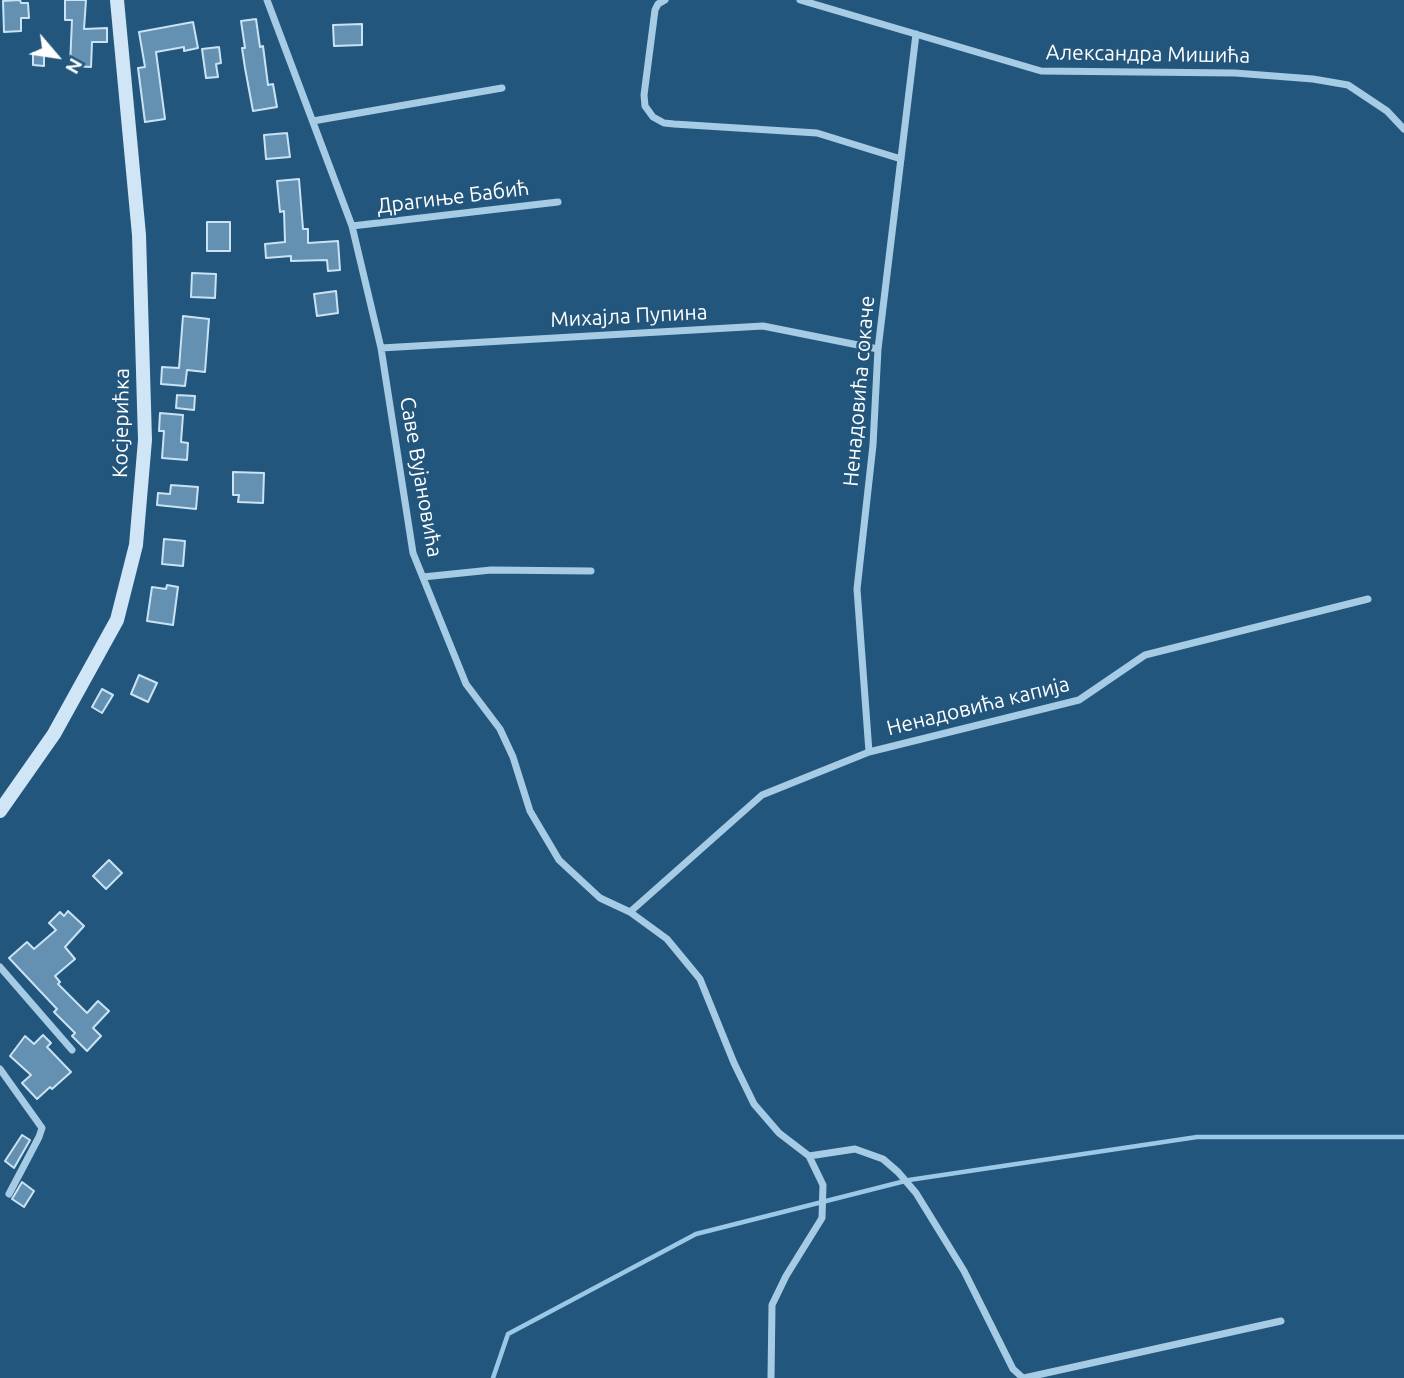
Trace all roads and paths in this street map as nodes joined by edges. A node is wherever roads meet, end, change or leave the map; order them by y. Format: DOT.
graph roads {
  1 [pos="117,0"];
  2 [pos="267,0"];
  3 [pos="665,0"];
  4 [pos="800,0"];
  5 [pos="916,34"];
  6 [pos="502,88"];
  7 [pos="313,121"];
  8 [pos="1404,129"];
  9 [pos="901,159"];
  10 [pos="558,202"];
  11 [pos="352,226"];
  12 [pos="381,348"];
  13 [pos="878,349"];
  14 [pos="591,571"];
  15 [pos="423,577"];
  16 [pos="1368,599"];
  17 [pos="869,752"];
  18 [pos="0,811"];
  19 [pos="630,912"];
  20 [pos="0,967"];
  21 [pos="72,1050"];
  22 [pos="0,1069"];
  23 [pos="809,1156"];
  24 [pos="9,1194"];
  25 [pos="1281,1321"];
  26 [pos="771,1378"];
  27 [pos="1023,1378"];
  1 -- 18 [label="street, Косјерићка"];
  2 -- 7 [label="street, Саве Вујановића"];
  3 -- 9 [label="street"];
  4 -- 5 [label="street, Александра Мишића"];
  5 -- 8 [label="street, Александра Мишића"];
  5 -- 9 [label="street, Ненадовића сокаче"];
  6 -- 7 [label="street"];
  7 -- 11 [label="street, Саве Вујановића"];
  9 -- 13 [label="street, Ненадовића сокаче"];
  10 -- 11 [label="street, Драгиње Бабић"];
  11 -- 12 [label="street, Саве Вујановића"];
  12 -- 13 [label="street, Михајла Пупина"];
  12 -- 15 [label="street, Саве Вујановића"];
  13 -- 17 [label="street, Ненадовића сокаче"];
  14 -- 15 [label="street"];
  15 -- 19 [label="street, Саве Вујановића"];
  16 -- 17 [label="street, Ненадовића капија"];
  17 -- 19 [label="street, Ненадовића капија"];
  19 -- 23 [label="street, Саве Вујановића"];
  20 -- 21 [label="street"];
  22 -- 24 [label="street"];
  23 -- 26 [label="street, Саве Вујановића"];
  23 -- 27 [label="street"];
  25 -- 27 [label="street"];
}
